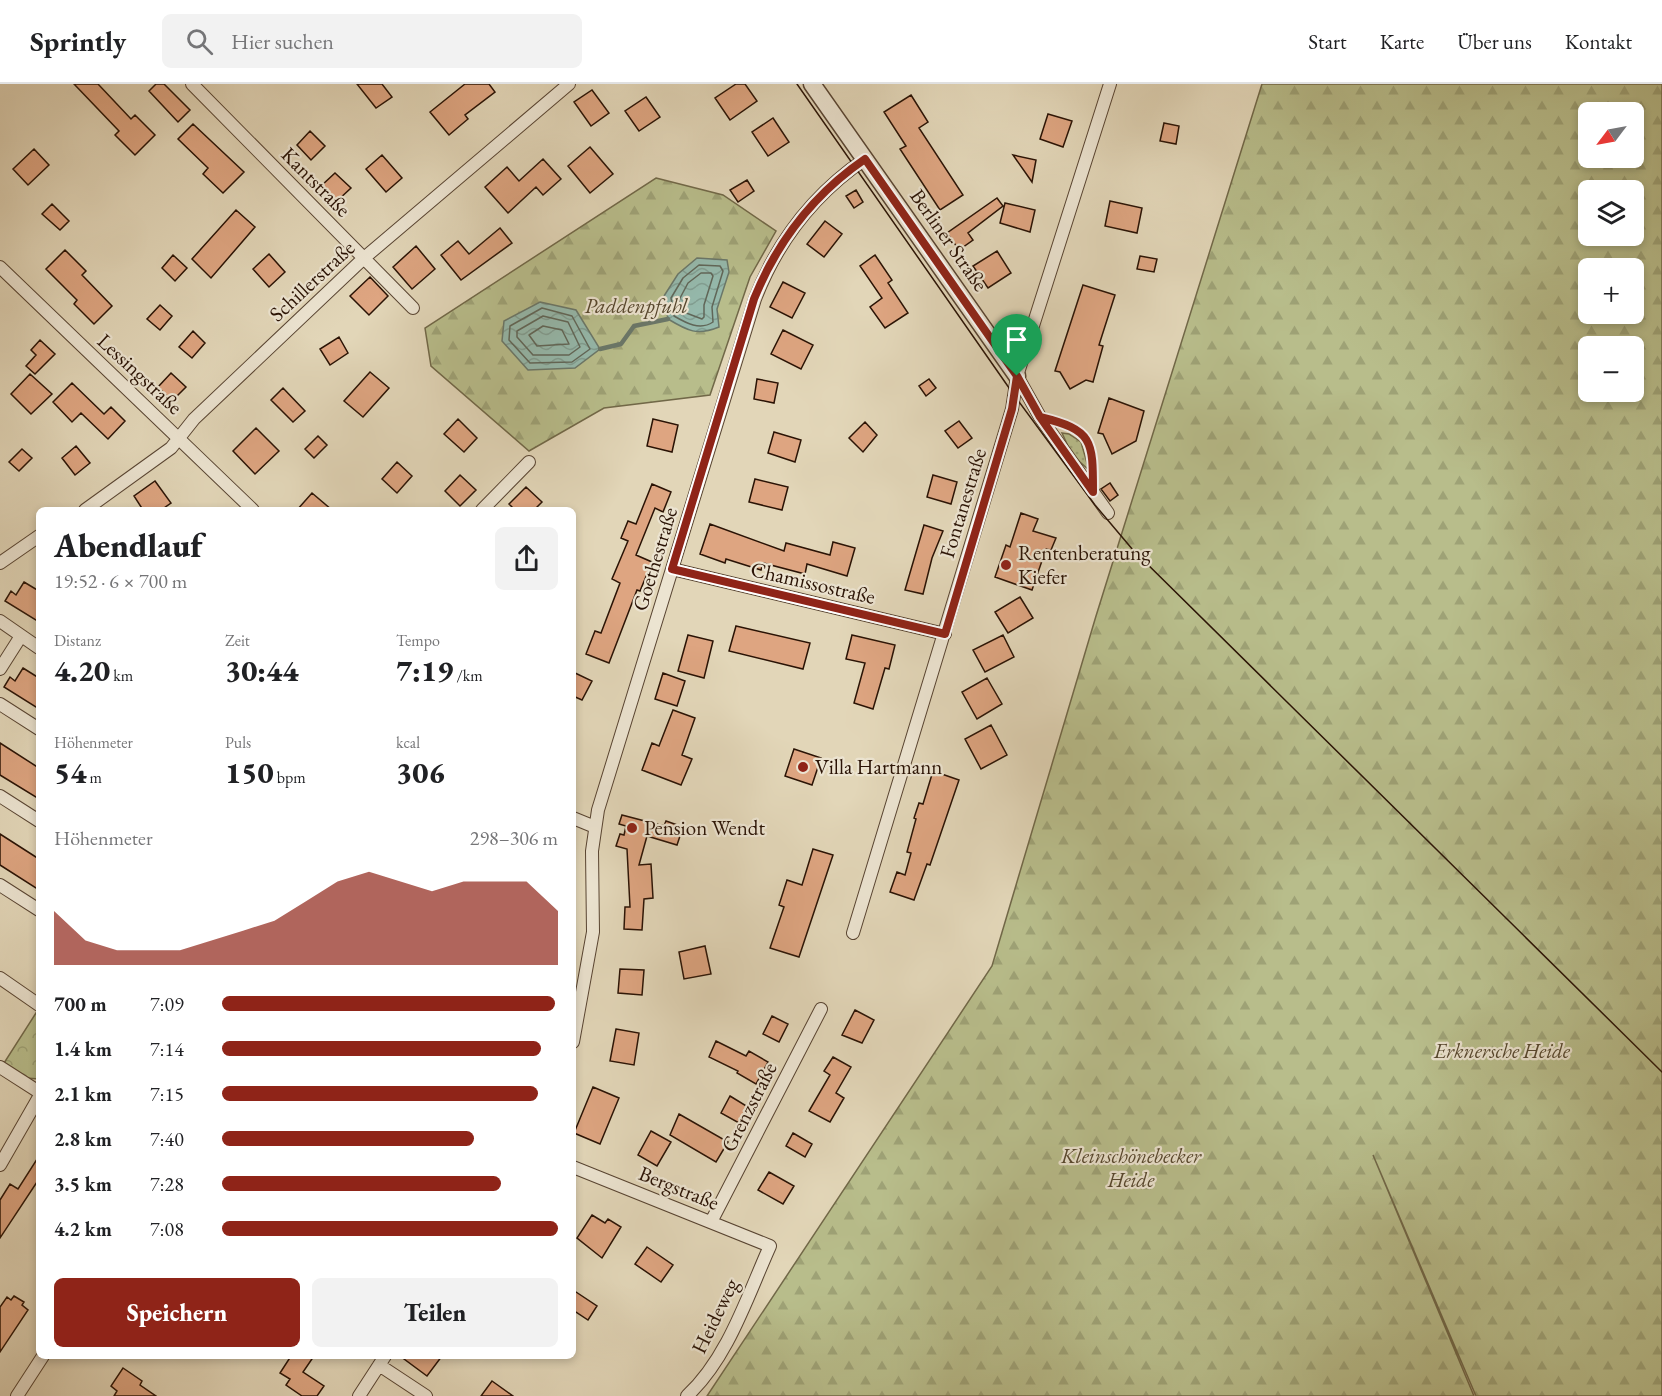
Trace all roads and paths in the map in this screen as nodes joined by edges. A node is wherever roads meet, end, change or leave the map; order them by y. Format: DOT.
graph roads {
  1 [pos="192,84"];
  2 [pos="569,84"];
  3 [pos="812,84"];
  4 [pos="1110,84"];
  5 [pos="865,159"];
  6 [pos="364,258"];
  7 [pos="0,267"];
  8 [pos="413,308"];
  9 [pos="1017,376"];
  10 [pos="1040,417"];
  11 [pos="178,436"];
  12 [pos="529,462"];
  13 [pos="1093,492"];
  14 [pos="89,507"];
  15 [pos="250,507"];
  16 [pos="485,507"];
  17 [pos="1108,513"];
  18 [pos="36,538"];
  19 [pos="0,563"];
  20 [pos="672,569"];
  21 [pos="0,621"];
  22 [pos="945,634"];
  23 [pos="21,636"];
  24 [pos="36,646"];
  25 [pos="0,669"];
  26 [pos="0,704"];
  27 [pos="36,727"];
  28 [pos="0,796"];
  29 [pos="36,819"];
  30 [pos="576,819"];
  31 [pos="595,827"];
  32 [pos="0,885"];
  33 [pos="36,908"];
  34 [pos="853,933"];
  35 [pos="0,978"];
  36 [pos="36,1003"];
  37 [pos="821,1009"];
  38 [pos="576,1028"];
  39 [pos="0,1067"];
  40 [pos="36,1093"];
  41 [pos="36,1100"];
  42 [pos="1,1162"];
  43 [pos="576,1168"];
  44 [pos="711,1222"];
  45 [pos="770,1246"];
  46 [pos="41,1359"];
  47 [pos="382,1360"];
  48 [pos="17,1396"];
  49 [pos="359,1396"];
  50 [pos="426,1396"];
  51 [pos="687,1396"];
  1 -- 6 [label="street, Kantstraße"];
  2 -- 6 [label="street, Schillerstraße"];
  3 -- 5 [label="street, Berliner Straße"];
  4 -- 9 [label="street, Fontanestraße"];
  5 -- 9 [label="street, Berliner Straße"];
  5 -- 20 [label="street, Goethestraße"];
  6 -- 8 [label="street, Kantstraße"];
  6 -- 11 [label="street, Schillerstraße"];
  7 -- 11 [label="street, Lessingstraße"];
  9 -- 10 [label="street, Berliner Straße"];
  9 -- 22 [label="street, Fontanestraße"];
  10 -- 13 [label="street, Berliner Straße"];
  10 -- 13 [label="lane"];
  11 -- 14 [label="street, Schillerstraße"];
  11 -- 15 [label="street, Lessingstraße"];
  12 -- 16 [label="street"];
  13 -- 17 [label="street, Berliner Straße"];
  18 -- 19 [label="street"];
  20 -- 22 [label="street, Chamissostraße"];
  20 -- 31 [label="street, Goethestraße"];
  21 -- 23 [label="street"];
  22 -- 34 [label="street, Fontanestraße"];
  23 -- 24 [label="street"];
  23 -- 25 [label="street"];
  26 -- 27 [label="street"];
  28 -- 29 [label="street"];
  30 -- 31 [label="street"];
  31 -- 38 [label="street, Goethestraße"];
  32 -- 33 [label="street"];
  35 -- 36 [label="street"];
  37 -- 44 [label="street, Grenzstraße"];
  39 -- 40 [label="street"];
  41 -- 42 [label="street"];
  43 -- 44 [label="street, Bergstraße"];
  44 -- 45 [label="street, Bergstraße"];
  45 -- 51 [label="street, Heideweg"];
  46 -- 48 [label="street"];
  47 -- 49 [label="street"];
  47 -- 50 [label="street"];
}
